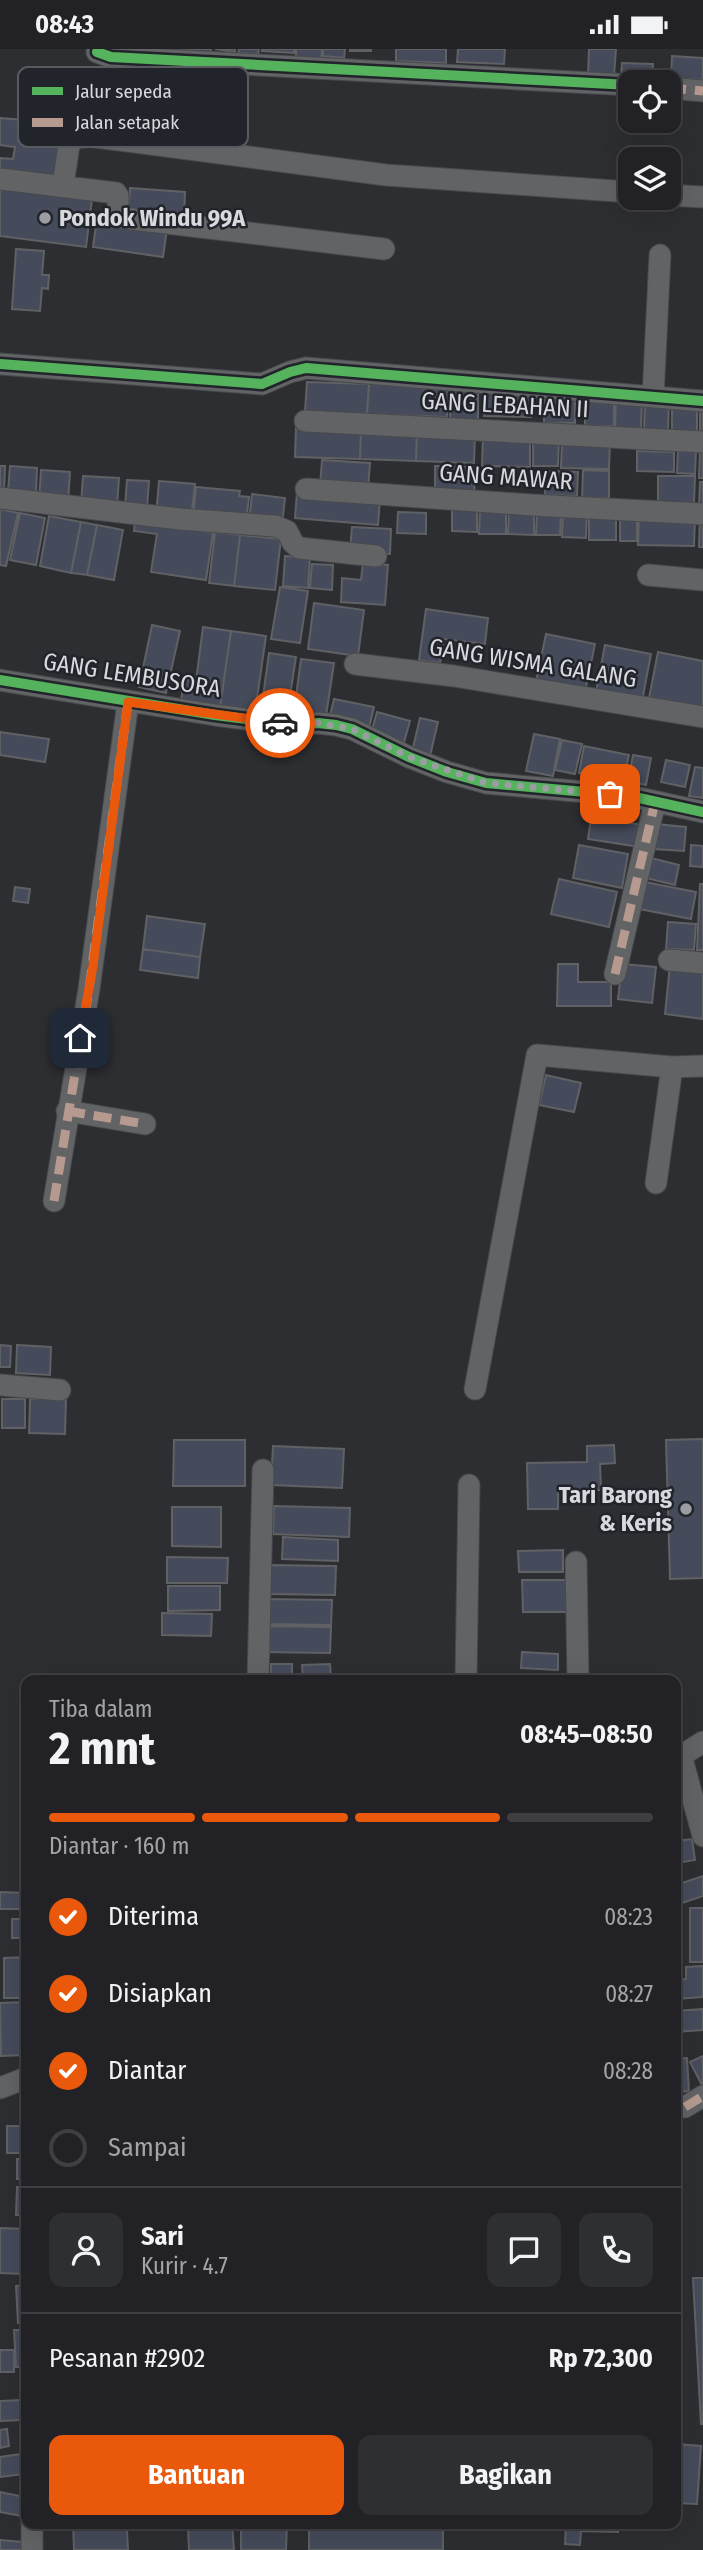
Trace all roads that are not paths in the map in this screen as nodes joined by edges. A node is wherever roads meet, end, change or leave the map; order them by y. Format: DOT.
graph roads {
  1 [pos="97,53"];
  2 [pos="618,84"];
  3 [pos="681,89"];
  4 [pos="703,91"];
  5 [pos="69,147"];
  6 [pos="173,147"];
  7 [pos="0,179"];
  8 [pos="63,185"];
  9 [pos="618,191"];
  10 [pos="681,196"];
  11 [pos="703,197"];
  12 [pos="384,249"];
  13 [pos="660,255"];
  14 [pos="0,364"];
  15 [pos="653,397"];
  16 [pos="703,401"];
  17 [pos="305,421"];
  18 [pos="703,442"];
  19 [pos="306,489"];
  20 [pos="0,498"];
  21 [pos="703,514"];
  22 [pos="376,556"];
  23 [pos="648,575"];
  24 [pos="703,580"];
  25 [pos="355,664"];
  26 [pos="0,680"];
  27 [pos="128,702"];
  28 [pos="703,717"];
  29 [pos="655,802"];
  30 [pos="703,812"];
  31 [pos="669,960"];
  32 [pos="703,963"];
  33 [pos="615,974"];
  34 [pos="703,1066"];
  35 [pos="672,1067"];
  36 [pos="67,1111"];
  37 [pos="145,1124"];
  38 [pos="656,1183"];
  39 [pos="54,1201"];
  40 [pos="0,1385"];
  41 [pos="475,1389"];
  42 [pos="60,1390"];
  43 [pos="263,1470"];
  44 [pos="469,1485"];
  45 [pos="576,1562"];
  46 [pos="258,1675"];
  47 [pos="466,1675"];
  48 [pos="578,1675"];
  49 [pos="703,1742"];
  50 [pos="681,1755"];
  51 [pos="681,1766"];
  52 [pos="703,1836"];
  53 [pos="21,2080"];
  54 [pos="0,2088"];
  55 [pos="32,2529"];
  56 [pos="32,2550"];
  1 -- 2 [label="street"];
  3 -- 4 [label="street"];
  5 -- 8 [label="street"];
  6 -- 9 [label="street"];
  7 -- 8 [label="street"];
  8 -- 12 [label="street"];
  10 -- 11 [label="street"];
  13 -- 15 [label="street"];
  14 -- 15 [label="street"];
  15 -- 16 [label="street"];
  17 -- 18 [label="street, GANG LEBAHAN II"];
  19 -- 21 [label="street, GANG MAWAR"];
  20 -- 22 [label="street"];
  23 -- 24 [label="street"];
  25 -- 28 [label="street, GANG WISMA GALANG"];
  26 -- 27 [label="street, GANG LEMBUSORA"];
  27 -- 29 [label="street, GANG LEMBUSORA"];
  27 -- 36 [label="street"];
  29 -- 30 [label="street, GANG LEMBUSORA"];
  29 -- 33 [label="street"];
  31 -- 32 [label="street"];
  34 -- 35 [label="street"];
  35 -- 38 [label="street"];
  35 -- 41 [label="street"];
  36 -- 37 [label="street"];
  36 -- 39 [label="street"];
  40 -- 42 [label="street"];
  43 -- 46 [label="street"];
  44 -- 47 [label="street"];
  45 -- 48 [label="street"];
  49 -- 50 [label="street"];
  51 -- 52 [label="street"];
  53 -- 54 [label="street"];
  55 -- 56 [label="street"];
}
